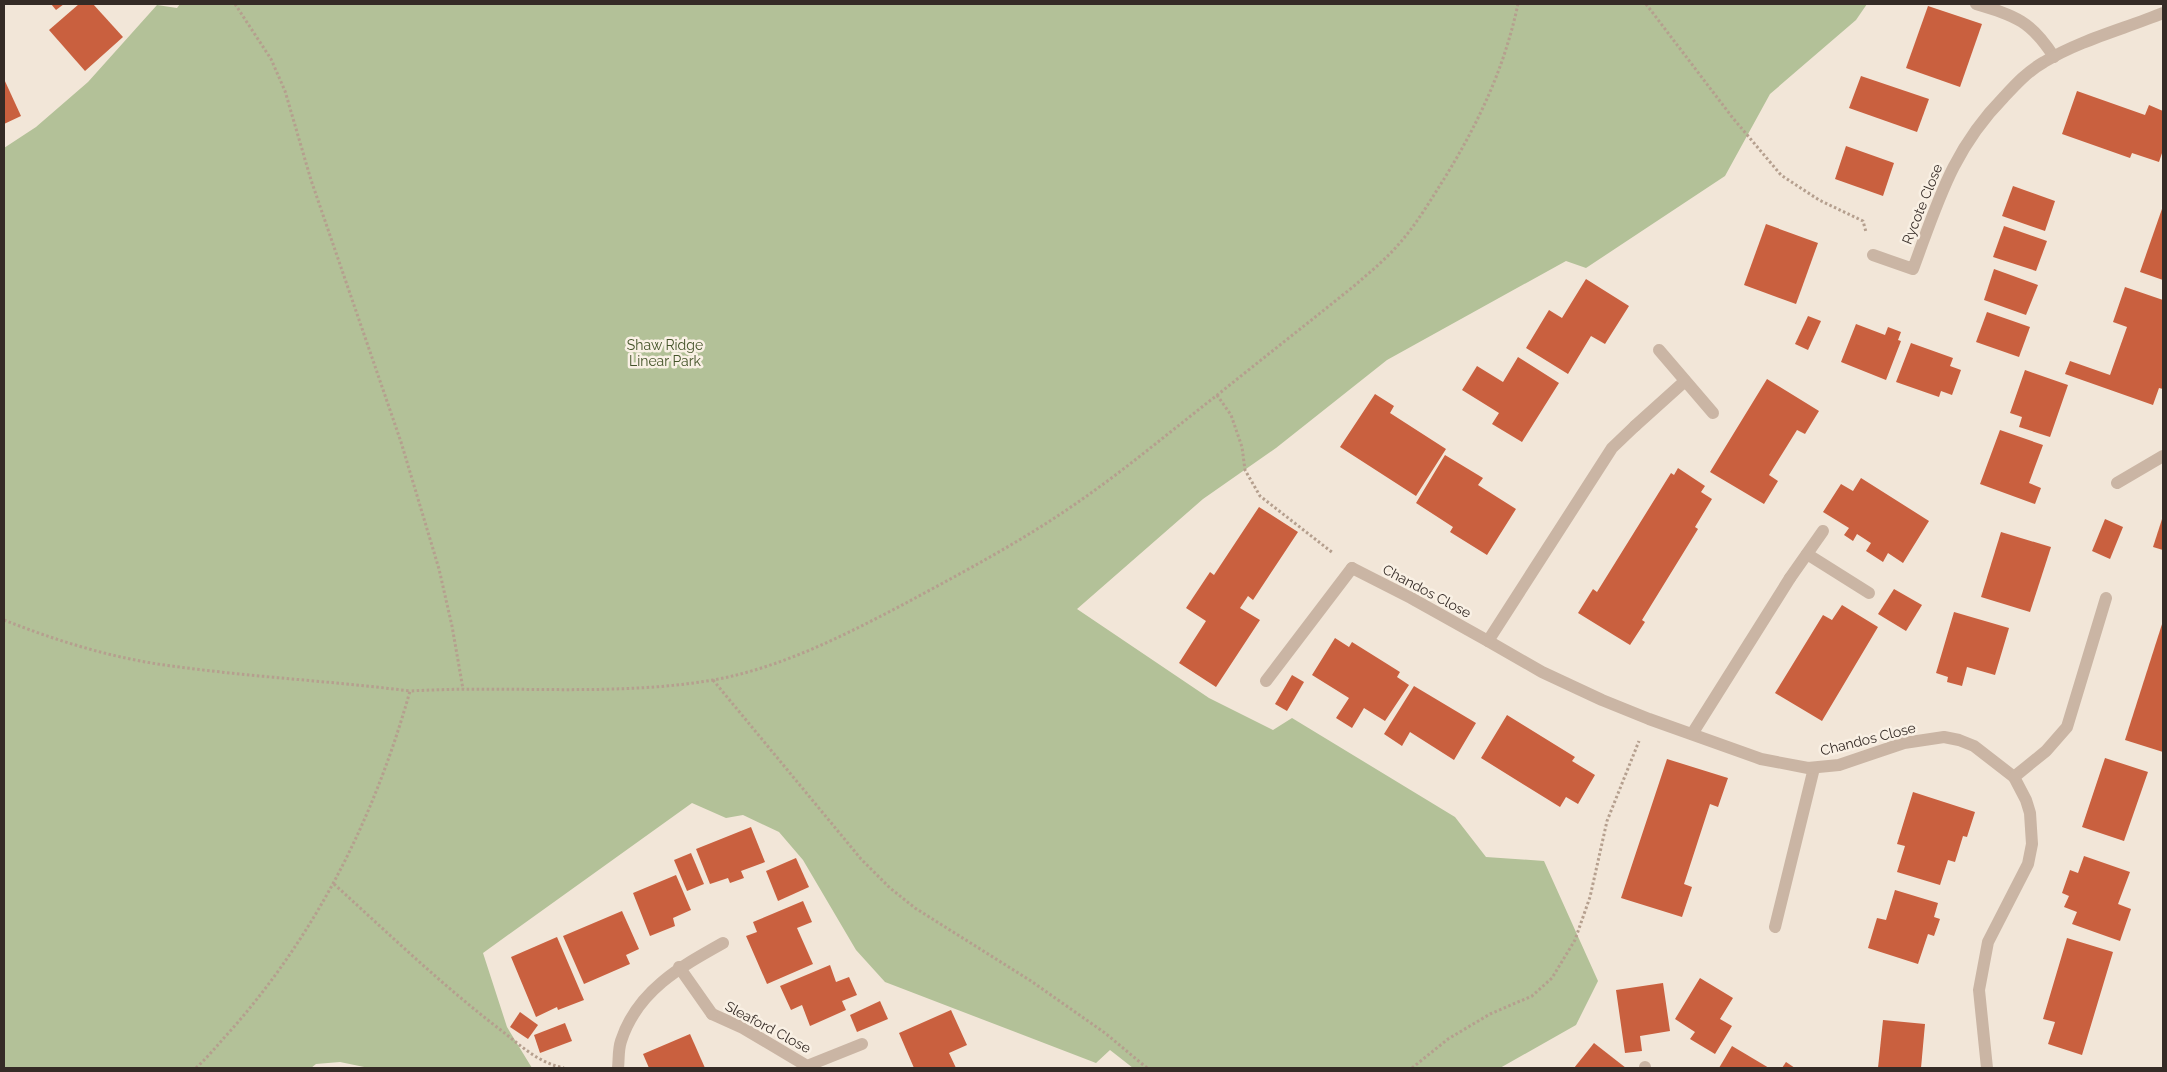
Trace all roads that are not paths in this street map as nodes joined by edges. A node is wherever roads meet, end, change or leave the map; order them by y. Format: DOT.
graph roads {
  1 [pos="1976,4"];
  2 [pos="2163,14"];
  3 [pos="2054,57"];
  4 [pos="1873,255"];
  5 [pos="1659,350"];
  6 [pos="1686,381"];
  7 [pos="1713,413"];
  8 [pos="2163,456"];
  9 [pos="2117,483"];
  10 [pos="1824,531"];
  11 [pos="1807,554"];
  12 [pos="1869,593"];
  13 [pos="2106,598"];
  14 [pos="1488,640"];
  15 [pos="1266,681"];
  16 [pos="1692,734"];
  17 [pos="1814,768"];
  18 [pos="2014,777"];
  19 [pos="1775,927"];
  20 [pos="723,943"];
  21 [pos="680,968"];
  22 [pos="862,1044"];
  23 [pos="618,1068"];
  24 [pos="1987,1068"];
  1 -- 3 [label="street"];
  2 -- 3 [label="street, Rycote Close"];
  3 -- 4 [label="street, Rycote Close"];
  5 -- 6 [label="street"];
  6 -- 7 [label="street"];
  6 -- 14 [label="street"];
  8 -- 9 [label="street"];
  10 -- 11 [label="street"];
  11 -- 12 [label="street"];
  11 -- 16 [label="street"];
  13 -- 18 [label="street"];
  14 -- 15 [label="street, Chandos Close"];
  14 -- 16 [label="street, Chandos Close"];
  16 -- 17 [label="street, Chandos Close"];
  17 -- 18 [label="street, Chandos Close"];
  17 -- 19 [label="street"];
  18 -- 24 [label="street, Chandos Close"];
  20 -- 21 [label="street"];
  21 -- 22 [label="street, Sleaford Close"];
  21 -- 23 [label="street"];
}
